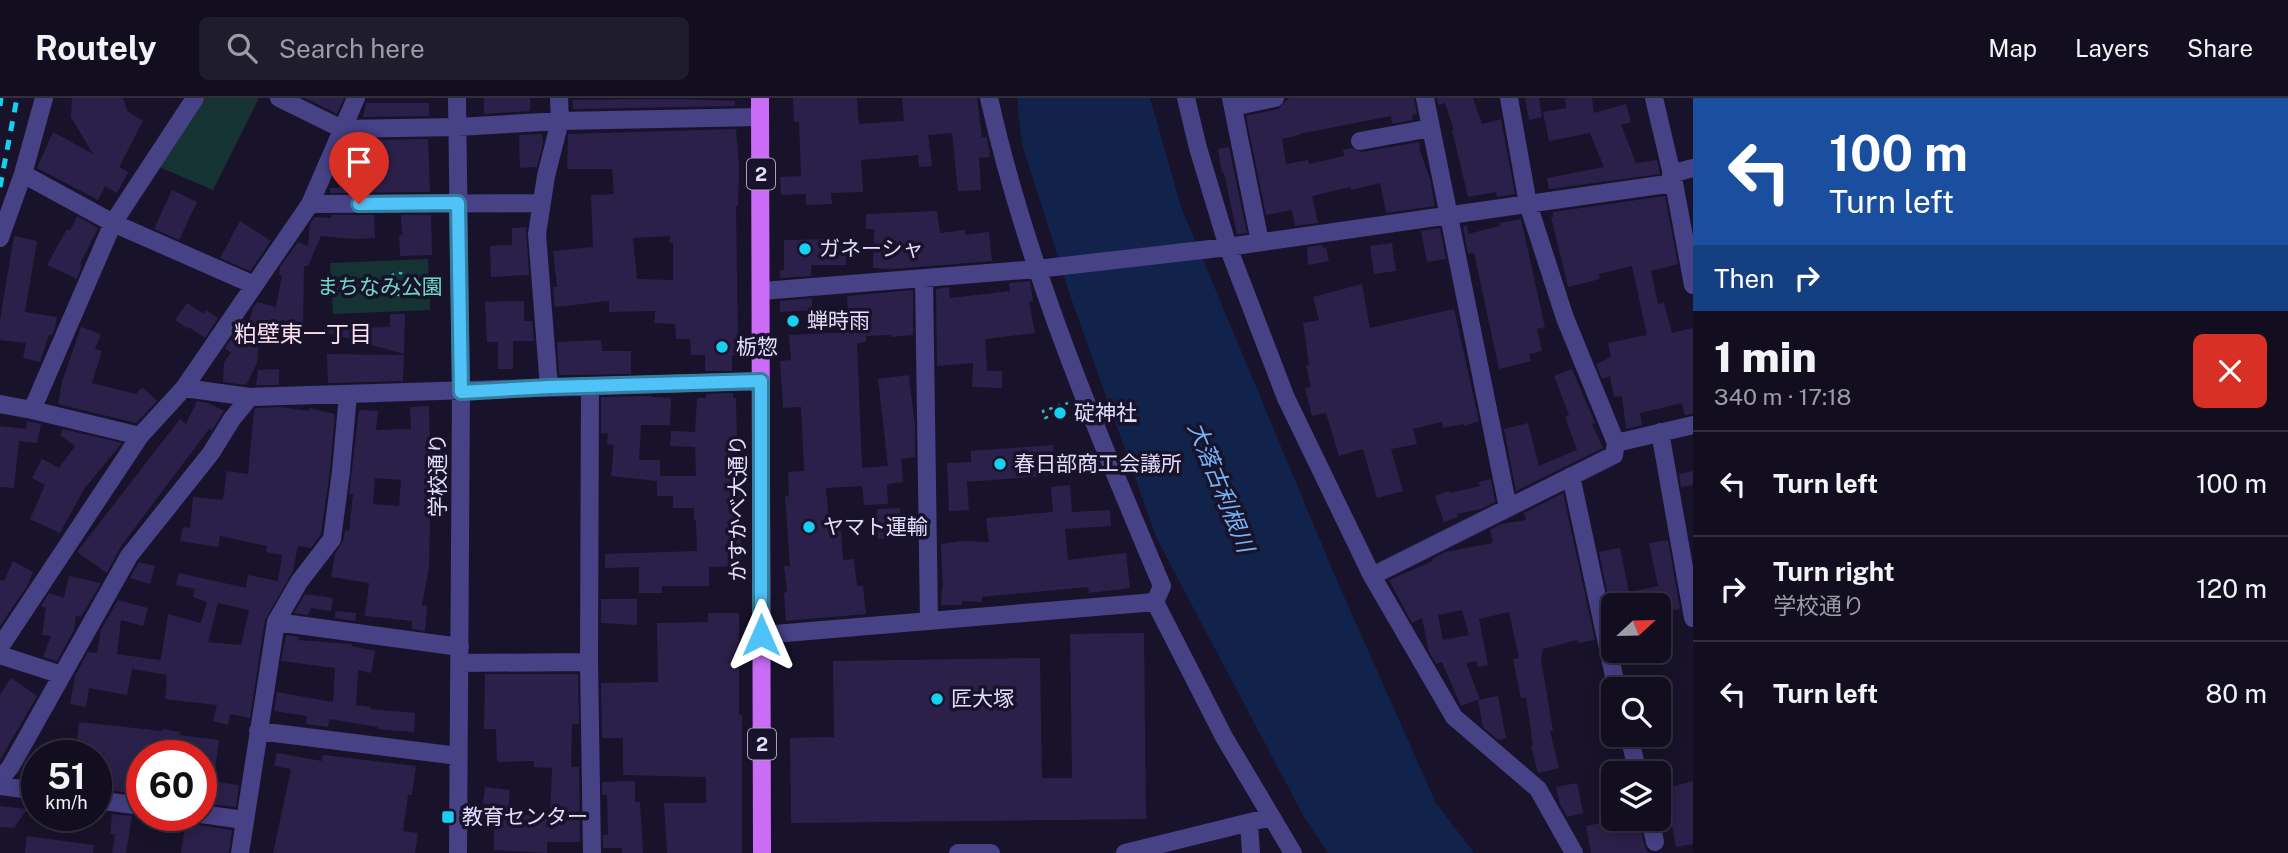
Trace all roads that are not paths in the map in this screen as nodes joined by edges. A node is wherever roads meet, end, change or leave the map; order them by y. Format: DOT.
graph roads {
  1 [pos="44,98"];
  2 [pos="279,98"];
  3 [pos="356,98"];
  4 [pos="457,98"];
  5 [pos="559,98"];
  6 [pos="760,98"];
  7 [pos="989,98"];
  8 [pos="1186,98"];
  9 [pos="1275,98"];
  10 [pos="1425,98"];
  11 [pos="1509,98"];
  12 [pos="1654,98"];
  13 [pos="1232,102"];
  14 [pos="190,109"];
  15 [pos="760,117"];
  16 [pos="560,121"];
  17 [pos="457,127"];
  18 [pos="1431,128"];
  19 [pos="342,129"];
  20 [pos="1360,141"];
  21 [pos="1693,168"];
  22 [pos="23,174"];
  23 [pos="1673,178"];
  24 [pos="458,203"];
  25 [pos="542,203"];
  26 [pos="1528,204"];
  27 [pos="306,207"];
  28 [pos="1449,215"];
  29 [pos="113,223"];
  30 [pos="0,238"];
  31 [pos="1260,242"];
  32 [pos="1228,247"];
  33 [pos="1037,269"];
  34 [pos="923,279"];
  35 [pos="254,285"];
  36 [pos="1693,285"];
  37 [pos="761,290"];
  38 [pos="761,381"];
  39 [pos="590,386"];
  40 [pos="549,387"];
  41 [pos="184,388"];
  42 [pos="461,392"];
  43 [pos="348,395"];
  44 [pos="250,397"];
  45 [pos="0,404"];
  46 [pos="32,410"];
  47 [pos="1693,425"];
  48 [pos="1660,432"];
  49 [pos="140,436"];
  50 [pos="1616,443"];
  51 [pos="1571,476"];
  52 [pos="1508,508"];
  53 [pos="1372,576"];
  54 [pos="1155,602"];
  55 [pos="1693,618"];
  56 [pos="929,621"];
  57 [pos="276,622"];
  58 [pos="761,635"];
  59 [pos="0,647"];
  60 [pos="0,655"];
  61 [pos="460,655"];
  62 [pos="589,662"];
  63 [pos="62,675"];
  64 [pos="1615,677"];
  65 [pos="258,731"];
  66 [pos="458,756"];
  67 [pos="0,780"];
  68 [pos="0,786"];
  69 [pos="21,789"];
  70 [pos="217,816"];
  71 [pos="1271,817"];
  72 [pos="244,820"];
  73 [pos="1249,823"];
  74 [pos="1653,831"];
  75 [pos="1207,834"];
  76 [pos="1655,842"];
  77 [pos="240,853"];
  78 [pos="458,853"];
  79 [pos="592,853"];
  80 [pos="762,853"];
  81 [pos="958,853"];
  82 [pos="991,853"];
  83 [pos="1125,853"];
  84 [pos="1208,853"];
  85 [pos="1251,853"];
  86 [pos="1293,853"];
  87 [pos="1574,853"];
  1 -- 22 [label="street"];
  2 -- 19 [label="street"];
  3 -- 19 [label="street"];
  4 -- 17 [label="street, 学校通り"];
  5 -- 16 [label="street"];
  6 -- 15 [label="main road, 2"];
  7 -- 33 [label="street"];
  8 -- 32 [label="street"];
  9 -- 13 [label="street"];
  10 -- 18 [label="street"];
  11 -- 26 [label="street"];
  12 -- 23 [label="street"];
  13 -- 31 [label="street"];
  14 -- 29 [label="street"];
  15 -- 16 [label="street"];
  15 -- 37 [label="main road, 2"];
  16 -- 17 [label="street"];
  16 -- 25 [label="street"];
  17 -- 19 [label="street"];
  17 -- 24 [label="street, 学校通り"];
  18 -- 20 [label="street"];
  18 -- 28 [label="street"];
  19 -- 27 [label="street"];
  21 -- 23 [label="street"];
  22 -- 29 [label="street"];
  22 -- 30 [label="street"];
  23 -- 26 [label="street"];
  23 -- 36 [label="street"];
  24 -- 25 [label="street"];
  24 -- 27 [label="street"];
  24 -- 42 [label="street, 学校通り"];
  25 -- 40 [label="street"];
  26 -- 28 [label="street"];
  26 -- 50 [label="street"];
  27 -- 35 [label="street"];
  28 -- 31 [label="street"];
  28 -- 52 [label="street"];
  29 -- 35 [label="street"];
  29 -- 46 [label="street"];
  31 -- 32 [label="street"];
  32 -- 33 [label="street"];
  32 -- 53 [label="street"];
  33 -- 34 [label="street"];
  33 -- 54 [label="street"];
  34 -- 37 [label="street"];
  34 -- 56 [label="street"];
  35 -- 41 [label="street"];
  37 -- 38 [label="main road, 2"];
  38 -- 39 [label="street"];
  38 -- 58 [label="main road, かすかべ大通り / 2"];
  39 -- 40 [label="street"];
  39 -- 62 [label="street"];
  40 -- 42 [label="street"];
  41 -- 44 [label="street"];
  41 -- 49 [label="street"];
  42 -- 43 [label="street"];
  42 -- 61 [label="street, 学校通り"];
  43 -- 44 [label="street"];
  43 -- 57 [label="street"];
  44 -- 63 [label="street"];
  45 -- 46 [label="street"];
  46 -- 49 [label="street"];
  47 -- 48 [label="street"];
  48 -- 50 [label="street"];
  48 -- 55 [label="street"];
  49 -- 59 [label="street"];
  50 -- 51 [label="street"];
  51 -- 52 [label="street"];
  51 -- 64 [label="street"];
  52 -- 53 [label="street"];
  53 -- 87 [label="street"];
  54 -- 56 [label="street"];
  54 -- 71 [label="street"];
  56 -- 58 [label="street"];
  57 -- 61 [label="street"];
  57 -- 65 [label="street"];
  58 -- 80 [label="main road, 2"];
  60 -- 63 [label="street"];
  61 -- 62 [label="street"];
  61 -- 66 [label="street, 学校通り"];
  62 -- 79 [label="street"];
  63 -- 67 [label="street"];
  65 -- 66 [label="street"];
  65 -- 72 [label="street"];
  66 -- 78 [label="street, 学校通り"];
  68 -- 69 [label="street"];
  70 -- 72 [label="street"];
  71 -- 73 [label="street"];
  71 -- 86 [label="street"];
  72 -- 77 [label="street"];
  73 -- 75 [label="street"];
  73 -- 85 [label="street"];
  74 -- 76 [label="street"];
  75 -- 83 [label="street"];
  75 -- 84 [label="street"];
  81 -- 82 [label="street"];
}
